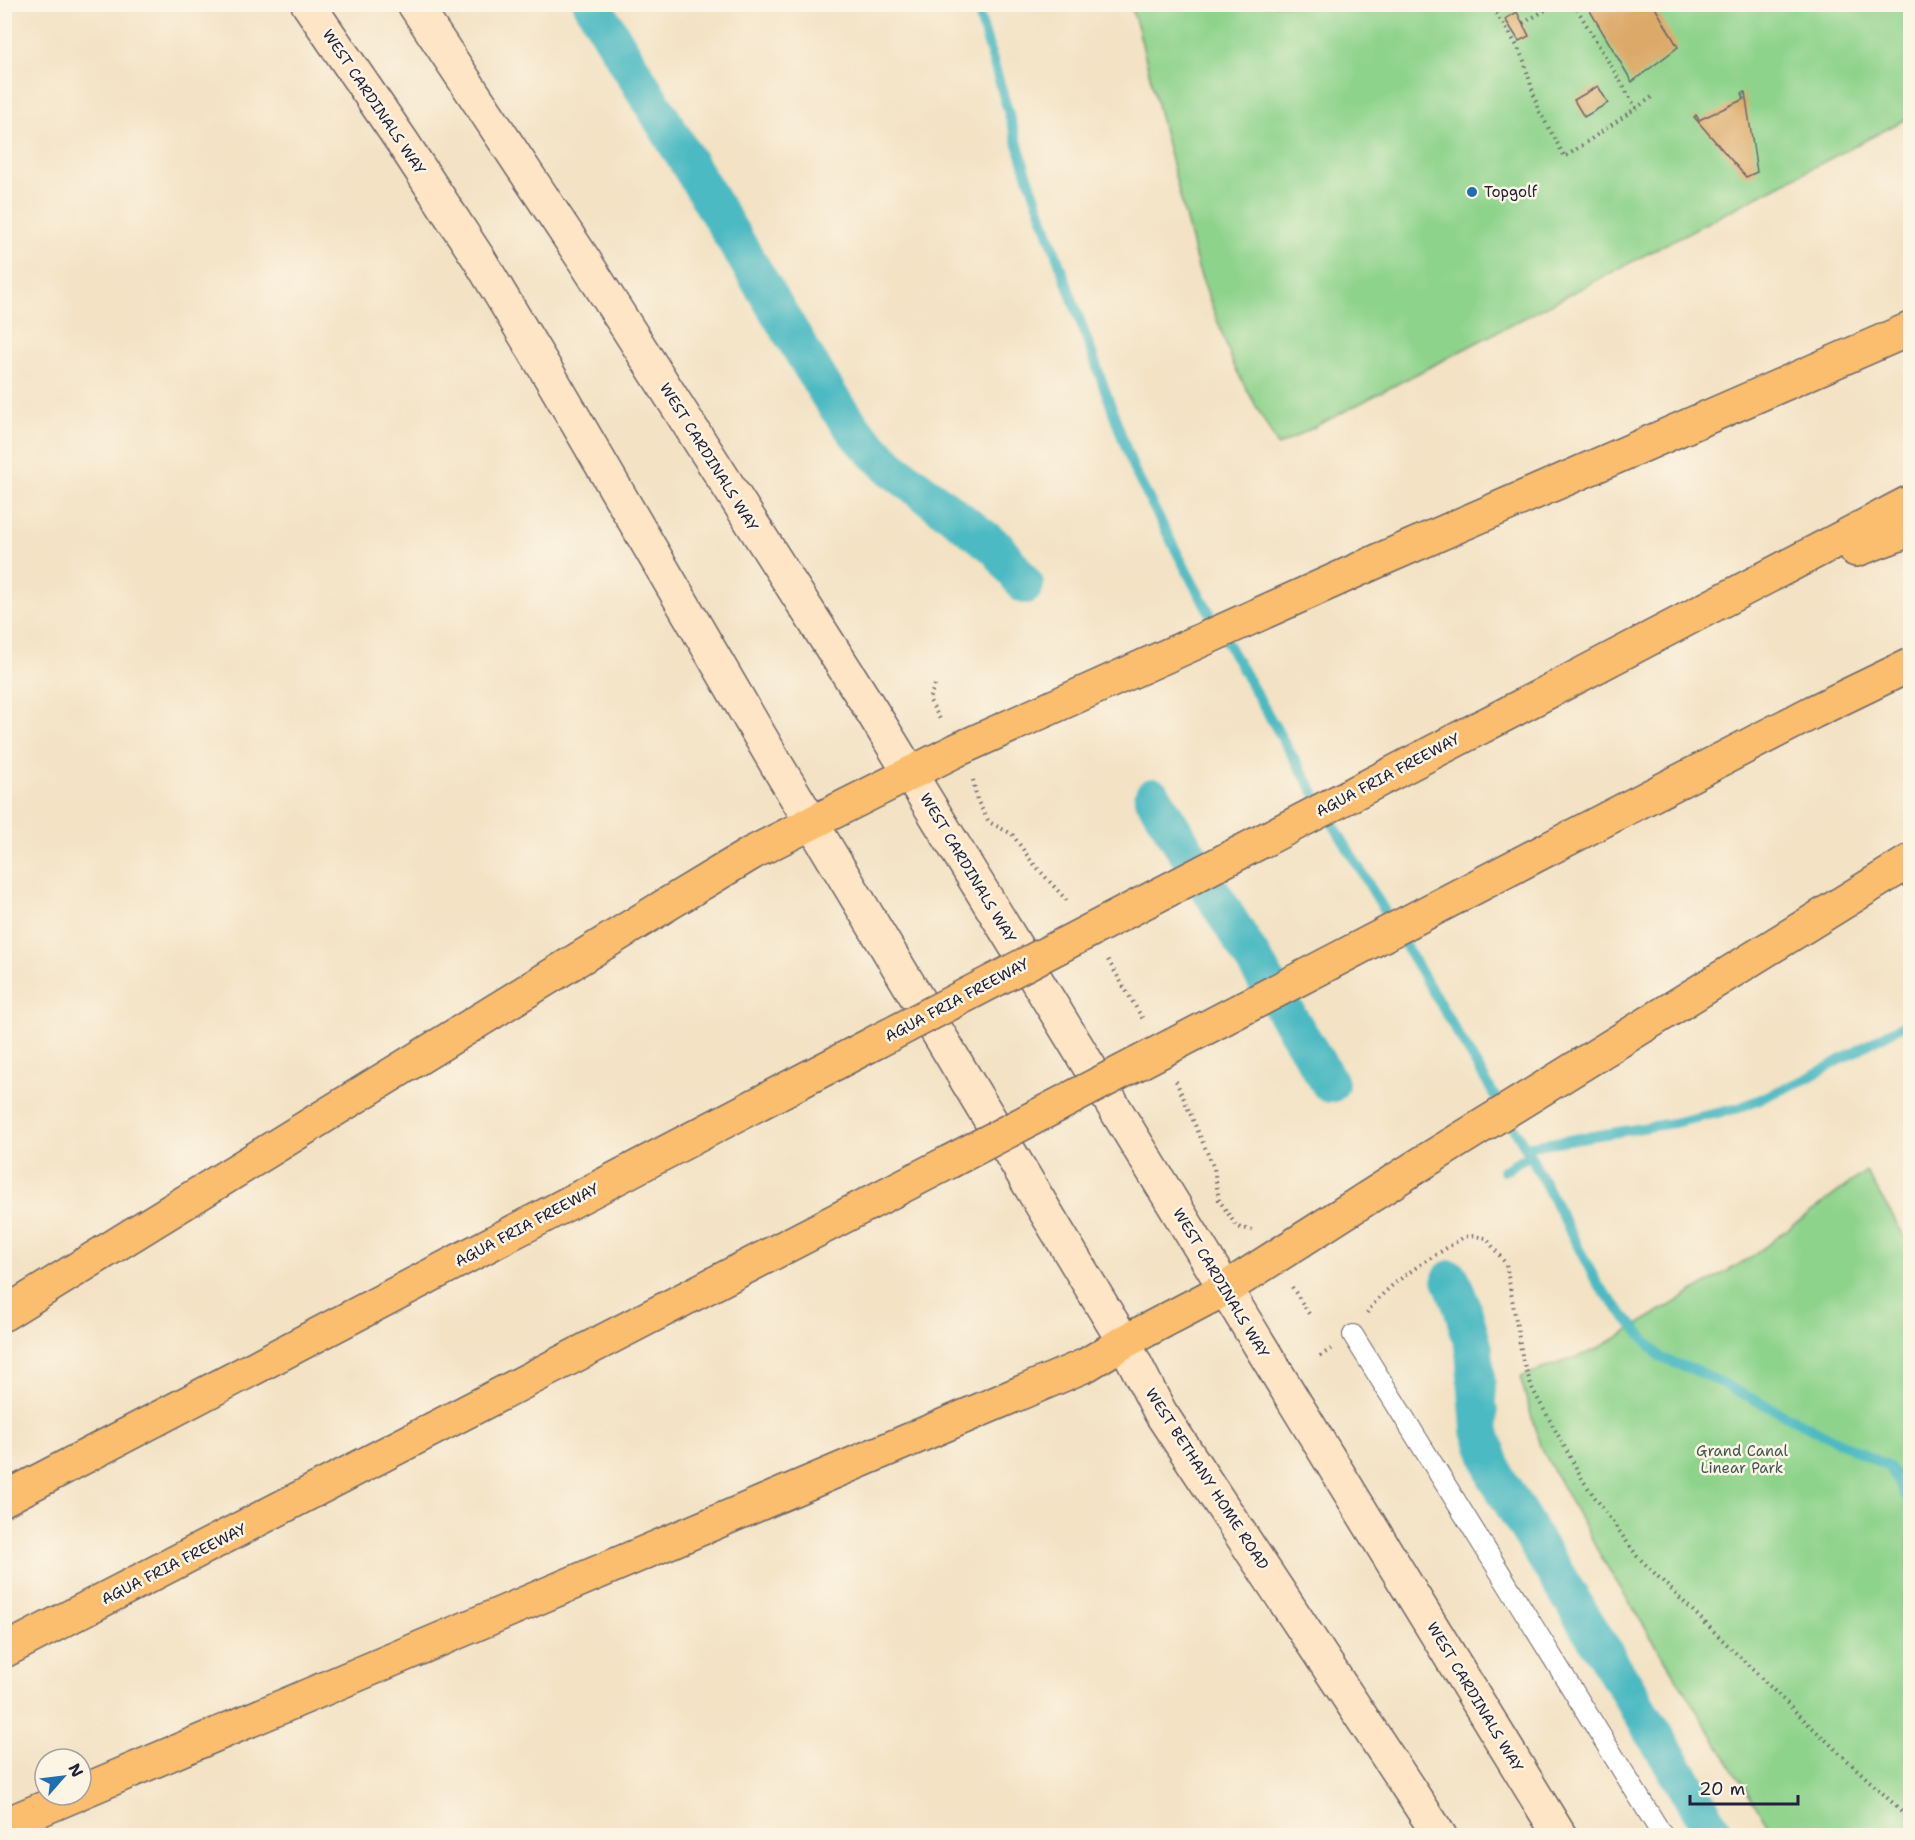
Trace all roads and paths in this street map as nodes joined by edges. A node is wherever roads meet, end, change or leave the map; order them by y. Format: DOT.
graph roads {
  1 [pos="308,4"];
  2 [pos="414,4"];
  3 [pos="1489,4"];
  4 [pos="1555,4"];
  5 [pos="1574,4"];
  6 [pos="1548,6"];
  7 [pos="1523,23"];
  8 [pos="1655,95"];
  9 [pos="1636,108"];
  10 [pos="1911,329"];
  11 [pos="1911,502"];
  12 [pos="1911,530"];
  13 [pos="1742,591"];
  14 [pos="1911,640"];
  15 [pos="1911,665"];
  16 [pos="1813,712"];
  17 [pos="910,774"];
  18 [pos="975,783"];
  19 [pos="812,822"];
  20 [pos="1911,861"];
  21 [pos="1069,903"];
  22 [pos="1105,955"];
  23 [pos="1146,1025"];
  24 [pos="1174,1076"];
  25 [pos="1255,1231"];
  26 [pos="1407,1274"];
  27 [pos="1225,1288"];
  28 [pos="4,1314"];
  29 [pos="1353,1335"];
  30 [pos="1124,1342"];
  31 [pos="4,1499"];
  32 [pos="4,1651"];
  33 [pos="93,1787"];
  34 [pos="47,1807"];
  35 [pos="1911,1819"];
  36 [pos="4,1825"];
  37 [pos="1440,1836"];
  38 [pos="1560,1836"];
  39 [pos="1663,1836"];
  1 -- 19 [label="main road, WEST CARDINALS WAY"];
  2 -- 17 [label="main road, WEST CARDINALS WAY"];
  3 -- 9 [label="path"];
  4 -- 6 [label="path"];
  5 -- 9 [label="path"];
  6 -- 7 [label="path"];
  8 -- 9 [label="path"];
  10 -- 17 [label="highway"];
  11 -- 13 [label="highway, AGUA FRIA FREEWAY"];
  12 -- 13 [label="highway"];
  13 -- 31 [label="highway, AGUA FRIA FREEWAY, bridge"];
  14 -- 16 [label="highway"];
  15 -- 16 [label="highway, AGUA FRIA FREEWAY"];
  16 -- 32 [label="highway, AGUA FRIA FREEWAY, bridge"];
  17 -- 19 [label="highway"];
  17 -- 27 [label="main road, WEST CARDINALS WAY"];
  18 -- 21 [label="path"];
  19 -- 28 [label="highway"];
  19 -- 30 [label="main road, WEST CARDINALS WAY"];
  20 -- 27 [label="highway"];
  22 -- 23 [label="path"];
  24 -- 25 [label="path"];
  26 -- 35 [label="path"];
  27 -- 30 [label="highway"];
  27 -- 38 [label="main road, WEST CARDINALS WAY"];
  29 -- 39 [label="lane"];
  30 -- 33 [label="highway"];
  30 -- 37 [label="main road, WEST BETHANY HOME ROAD"];
  34 -- 36 [label="highway"];
}
